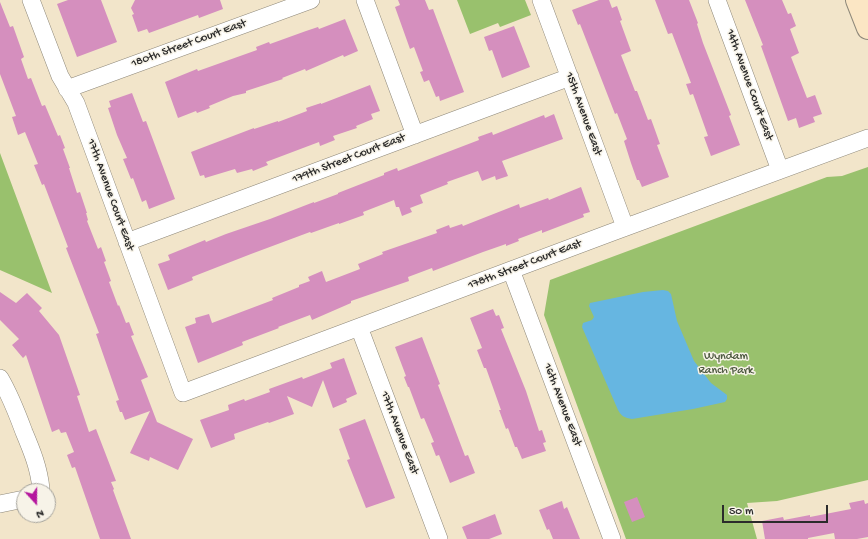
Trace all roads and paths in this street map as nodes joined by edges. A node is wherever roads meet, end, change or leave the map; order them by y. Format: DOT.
graph roads {
  1 [pos="31,0"];
  2 [pos="311,0"];
  3 [pos="365,0"];
  4 [pos="541,0"];
  5 [pos="717,0"];
  6 [pos="857,0"];
  7 [pos="868,28"];
  8 [pos="570,77"];
  9 [pos="68,89"];
  10 [pos="415,135"];
  11 [pos="868,138"];
  12 [pos="780,170"];
  13 [pos="625,227"];
  14 [pos="127,242"];
  15 [pos="511,270"];
  16 [pos="359,327"];
  17 [pos="0,378"];
  18 [pos="183,393"];
  19 [pos="41,483"];
  20 [pos="16,501"];
  21 [pos="0,504"];
  22 [pos="439,539"];
  23 [pos="612,539"];
  1 -- 9 [label="street, 17th Avenue Court East"];
  2 -- 9 [label="street, 180th Street Court East"];
  3 -- 10 [label="street"];
  4 -- 8 [label="street, 15th Avenue East"];
  5 -- 12 [label="street, 14th Avenue Court East"];
  6 -- 7 [label="street"];
  8 -- 10 [label="street, 179th Street Court East"];
  8 -- 13 [label="street, 15th Avenue East"];
  9 -- 14 [label="street, 17th Avenue Court East"];
  10 -- 14 [label="street, 179th Street Court East"];
  11 -- 12 [label="street, 178th Street Court East"];
  12 -- 13 [label="street, 178th Street Court East"];
  13 -- 15 [label="street, 178th Street Court East"];
  14 -- 18 [label="street, 17th Avenue Court East"];
  15 -- 16 [label="street, 178th Street Court East"];
  15 -- 23 [label="street, 16th Avenue East"];
  16 -- 18 [label="street, 178th Street Court East"];
  16 -- 22 [label="street, 17th Avenue East"];
  17 -- 19 [label="street"];
  20 -- 21 [label="street"];
}
